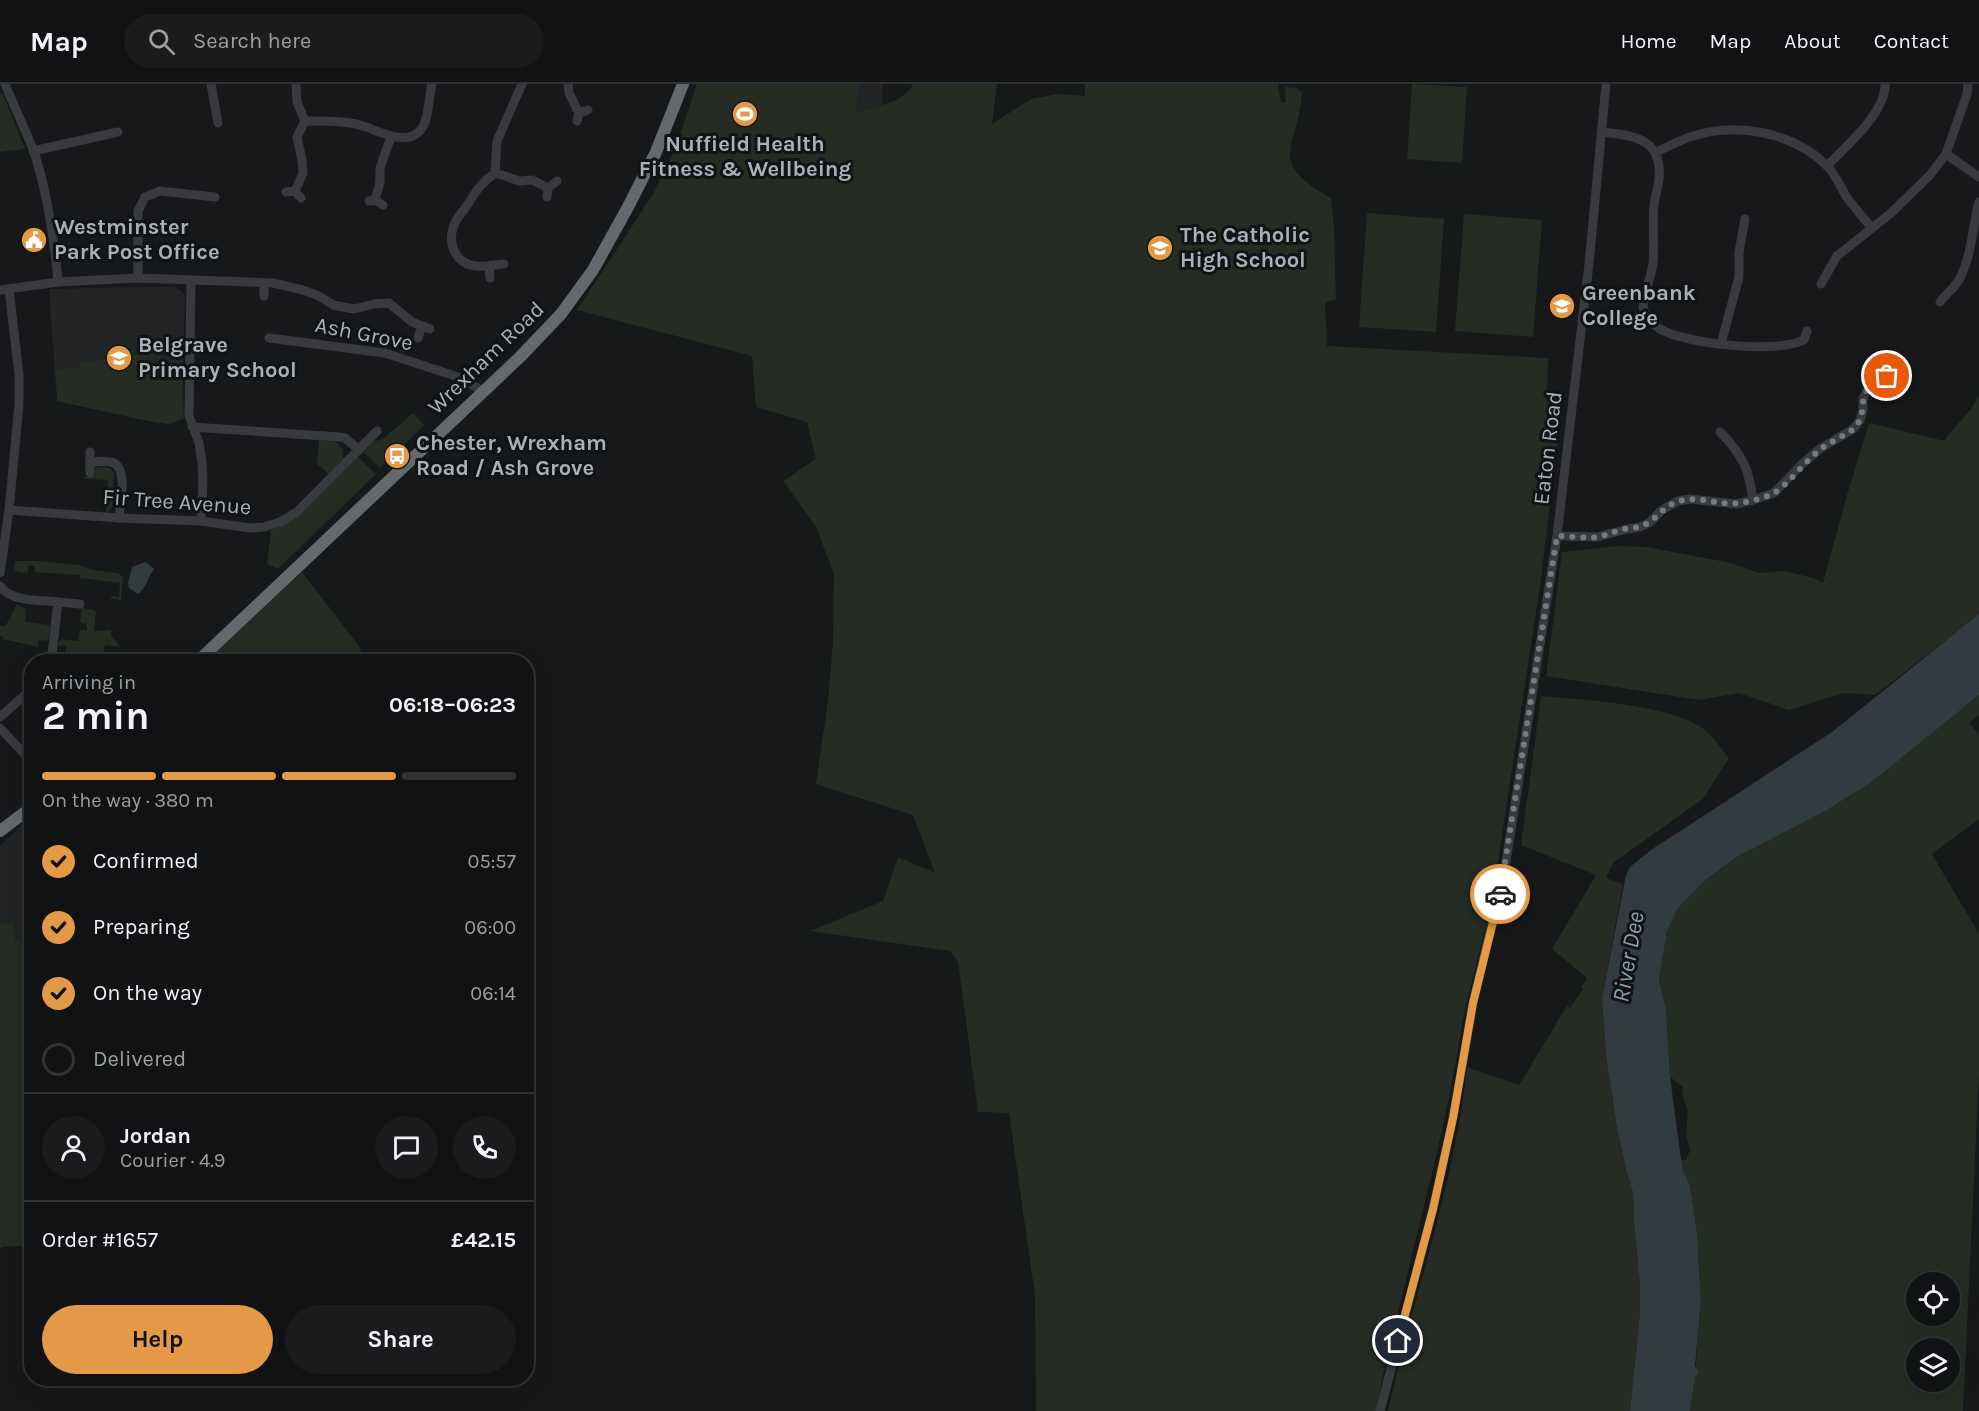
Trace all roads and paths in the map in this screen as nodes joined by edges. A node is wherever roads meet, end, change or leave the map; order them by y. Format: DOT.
graph roads {
  1 [pos="5,84"];
  2 [pos="211,84"];
  3 [pos="296,84"];
  4 [pos="432,84"];
  5 [pos="522,84"];
  6 [pos="568,84"];
  7 [pos="683,84"];
  8 [pos="1606,84"];
  9 [pos="1885,84"];
  10 [pos="1968,84"];
  11 [pos="581,115"];
  12 [pos="206,117"];
  13 [pos="305,121"];
  14 [pos="118,132"];
  15 [pos="1601,132"];
  16 [pos="391,137"];
  17 [pos="33,151"];
  18 [pos="1656,152"];
  19 [pos="1946,154"];
  20 [pos="1827,166"];
  21 [pos="495,173"];
  22 [pos="1979,177"];
  23 [pos="557,181"];
  24 [pos="294,194"];
  25 [pos="376,202"];
  26 [pos="1979,202"];
  27 [pos="210,209"];
  28 [pos="1746,226"];
  29 [pos="1872,228"];
  30 [pos="504,264"];
  31 [pos="489,266"];
  32 [pos="138,278"];
  33 [pos="490,278"];
  34 [pos="191,280"];
  35 [pos="58,282"];
  36 [pos="264,283"];
  37 [pos="1821,284"];
  38 [pos="1938,287"];
  39 [pos="5,289"];
  40 [pos="264,296"];
  41 [pos="1807,331"];
  42 [pos="269,338"];
  43 [pos="418,338"];
  44 [pos="1721,344"];
  45 [pos="1887,376"];
  46 [pos="483,391"];
  47 [pos="192,427"];
  48 [pos="377,431"];
  49 [pos="1720,432"];
  50 [pos="359,450"];
  51 [pos="90,473"];
  52 [pos="1753,500"];
  53 [pos="9,510"];
  54 [pos="119,518"];
  55 [pos="201,521"];
  56 [pos="1557,536"];
  57 [pos="0,573"];
  58 [pos="0,586"];
  59 [pos="58,602"];
  60 [pos="80,604"];
  61 [pos="52,654"];
  62 [pos="205,654"];
  63 [pos="24,696"];
  64 [pos="0,717"];
  65 [pos="0,728"];
  66 [pos="24,754"];
  67 [pos="24,813"];
  68 [pos="0,831"];
  69 [pos="1380,1411"];
  1 -- 17 [label="street"];
  2 -- 12 [label="street"];
  3 -- 13 [label="street"];
  4 -- 16 [label="street"];
  5 -- 21 [label="street"];
  6 -- 11 [label="street"];
  7 -- 46 [label="highway, Wrexham Road"];
  8 -- 15 [label="street, Eaton Road"];
  9 -- 20 [label="street"];
  10 -- 19 [label="street"];
  13 -- 16 [label="street"];
  13 -- 24 [label="street"];
  14 -- 17 [label="street"];
  15 -- 18 [label="street"];
  15 -- 56 [label="street, Eaton Road"];
  16 -- 25 [label="street"];
  17 -- 35 [label="street"];
  18 -- 20 [label="street"];
  18 -- 44 [label="street"];
  19 -- 22 [label="street"];
  19 -- 29 [label="street"];
  20 -- 29 [label="street"];
  21 -- 23 [label="street"];
  21 -- 31 [label="street"];
  26 -- 38 [label="street"];
  27 -- 32 [label="street"];
  28 -- 44 [label="street"];
  29 -- 37 [label="street"];
  30 -- 31 [label="street"];
  31 -- 33 [label="street"];
  32 -- 34 [label="street"];
  32 -- 35 [label="street"];
  34 -- 36 [label="street"];
  34 -- 47 [label="street"];
  35 -- 39 [label="street"];
  36 -- 40 [label="street"];
  36 -- 43 [label="street"];
  39 -- 53 [label="street"];
  41 -- 44 [label="street"];
  42 -- 46 [label="street, Ash Grove"];
  45 -- 52 [label="street"];
  46 -- 62 [label="highway, Wrexham Road"];
  47 -- 50 [label="street"];
  47 -- 55 [label="street"];
  48 -- 50 [label="street, Fir Tree Avenue"];
  49 -- 52 [label="street"];
  50 -- 55 [label="street, Fir Tree Avenue"];
  51 -- 54 [label="street"];
  52 -- 56 [label="street"];
  53 -- 54 [label="street, Fir Tree Avenue"];
  53 -- 57 [label="street"];
  54 -- 55 [label="street, Fir Tree Avenue"];
  56 -- 69 [label="street, Eaton Road"];
  58 -- 59 [label="street"];
  59 -- 60 [label="street"];
  59 -- 61 [label="street"];
  63 -- 64 [label="street"];
  65 -- 66 [label="street"];
  67 -- 68 [label="highway"];
}
